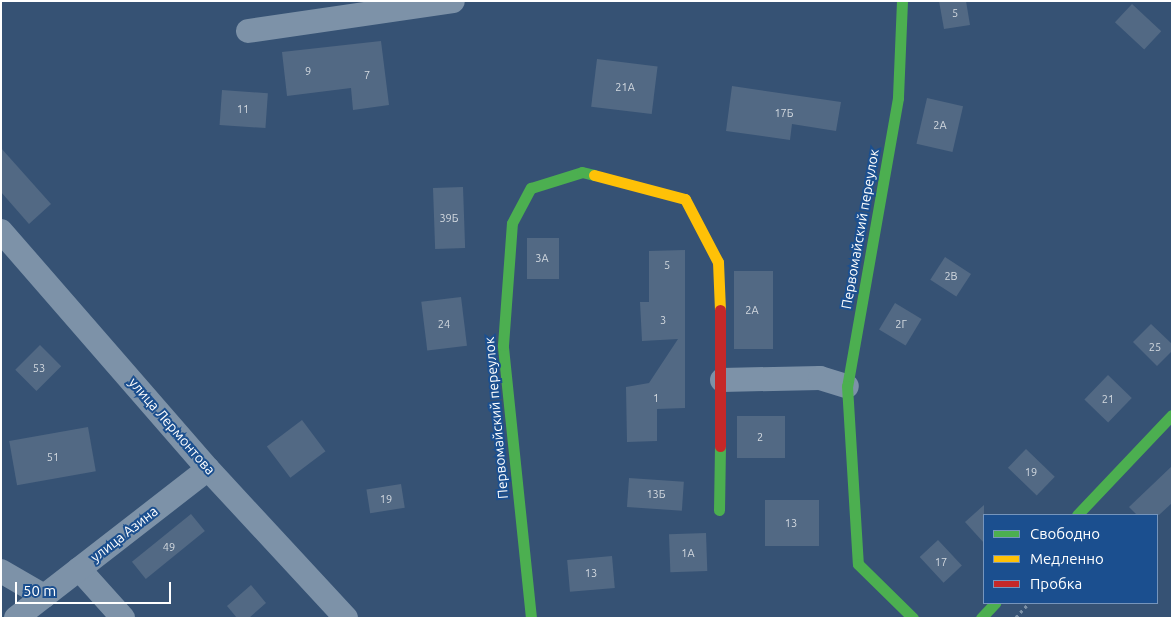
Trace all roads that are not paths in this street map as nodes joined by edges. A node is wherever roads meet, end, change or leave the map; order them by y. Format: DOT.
graph roads {
  1 [pos="453,1"];
  2 [pos="902,1"];
  3 [pos="248,31"];
  4 [pos="1,230"];
  5 [pos="722,380"];
  6 [pos="847,386"];
  7 [pos="1172,415"];
  8 [pos="208,469"];
  9 [pos="719,510"];
  10 [pos="1079,514"];
  11 [pos="79,569"];
  12 [pos="1,571"];
  13 [pos="44,596"];
  14 [pos="994,604"];
  15 [pos="16,618"];
  16 [pos="123,618"];
  17 [pos="346,618"];
  18 [pos="531,618"];
  19 [pos="913,618"];
  20 [pos="981,618"];
  1 -- 3 [label="street"];
  2 -- 6 [label="street, Первомайский переулок"];
  4 -- 8 [label="street, улица Лермонтова"];
  5 -- 6 [label="street"];
  5 -- 9 [label="street, Первомайский переулок"];
  5 -- 18 [label="street, Первомайский переулок"];
  6 -- 19 [label="street, Первомайский переулок"];
  7 -- 10 [label="street"];
  8 -- 11 [label="street, улица Азина"];
  8 -- 17 [label="street, улица Лермонтова"];
  11 -- 13 [label="street, улица Азина"];
  11 -- 16 [label="street"];
  12 -- 13 [label="street"];
  13 -- 15 [label="street, улица Азина"];
  14 -- 20 [label="street"];
}
